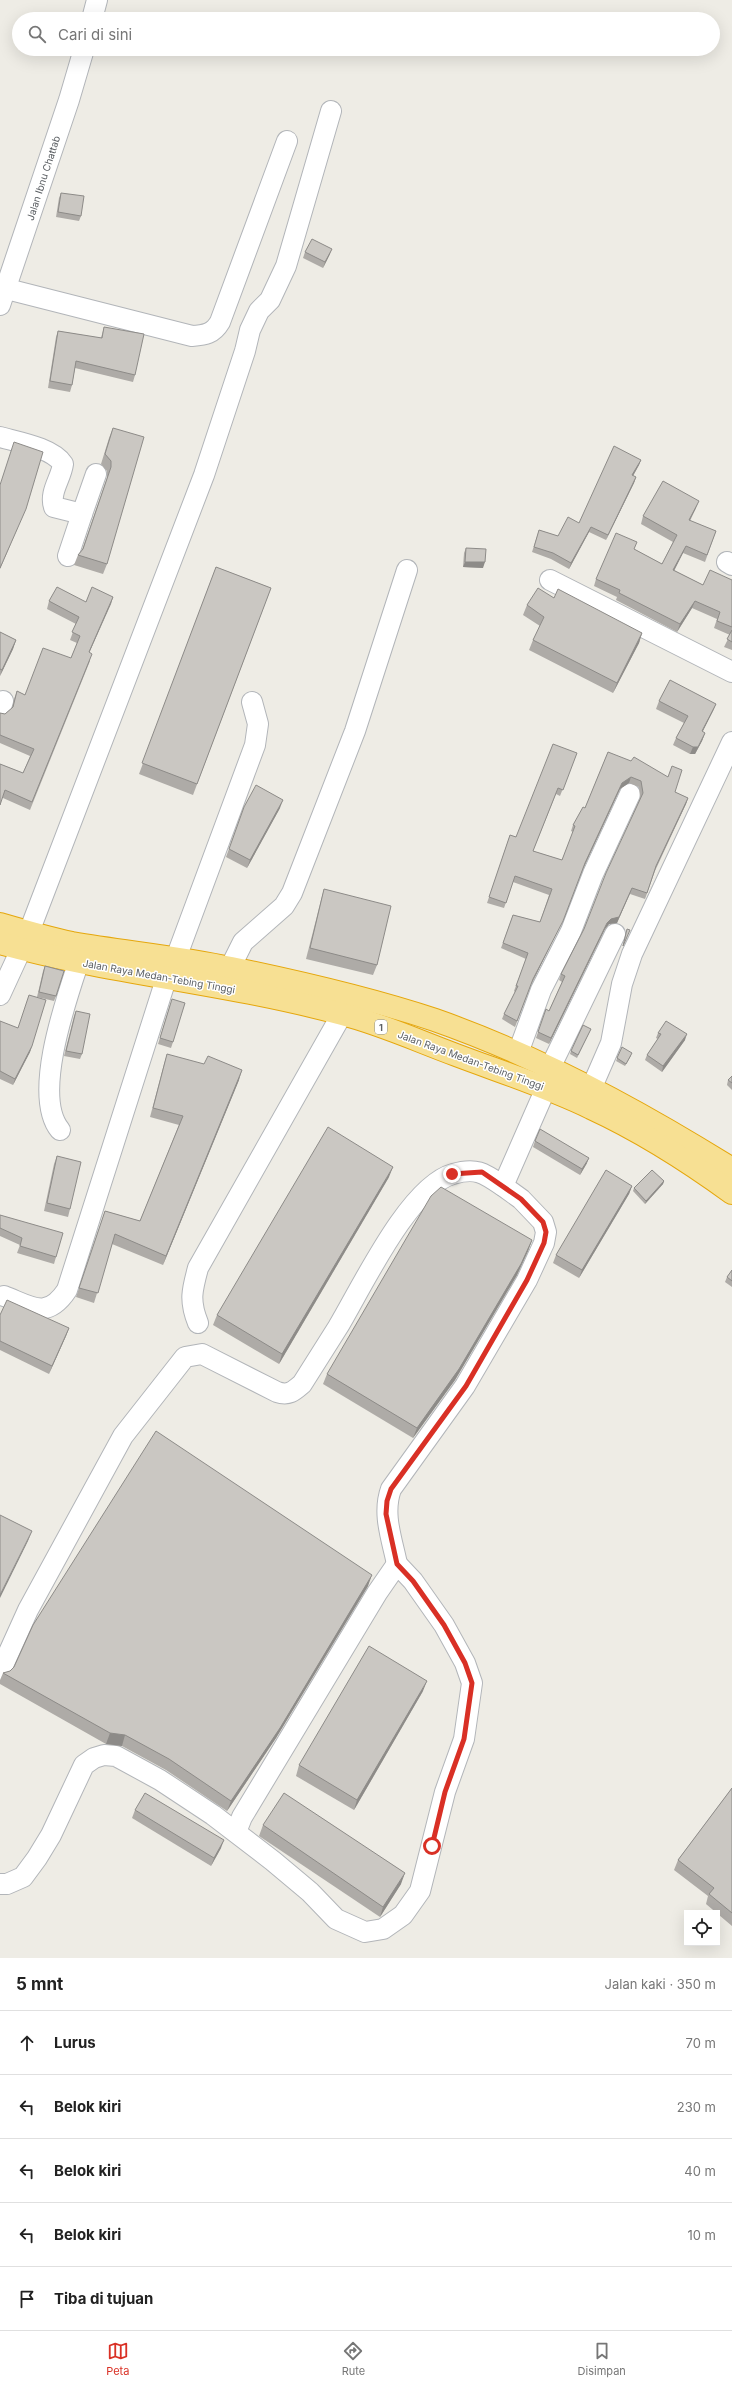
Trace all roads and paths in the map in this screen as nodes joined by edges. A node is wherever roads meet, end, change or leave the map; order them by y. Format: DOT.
graph roads {
  1 [pos="97,0"];
  2 [pos="94,12"];
  3 [pos="82,56"];
  4 [pos="331,111"];
  5 [pos="287,141"];
  6 [pos="3,297"];
  7 [pos="0,437"];
  8 [pos="96,474"];
  9 [pos="82,514"];
  10 [pos="68,556"];
  11 [pos="407,570"];
  12 [pos="550,580"];
  13 [pos="732,672"];
  14 [pos="252,702"];
  15 [pos="732,742"];
  16 [pos="630,794"];
  17 [pos="0,924"];
  18 [pos="614,934"];
  19 [pos="16,941"];
  20 [pos="79,961"];
  21 [pos="172,967"];
  22 [pos="230,968"];
  23 [pos="0,994"];
  24 [pos="342,1014"];
  25 [pos="518,1054"];
  26 [pos="548,1078"];
  27 [pos="591,1089"];
  28 [pos="60,1130"];
  29 [pos="730,1163"];
  30 [pos="503,1186"];
  31 [pos="732,1193"];
  32 [pos="4,1296"];
  33 [pos="198,1323"];
  34 [pos="397,1564"];
  35 [pos="0,1672"];
  36 [pos="236,1832"];
  37 [pos="0,1884"];
  1 -- 2 [label="street"];
  3 -- 6 [label="street, Jalan Ibnu Chattab"];
  4 -- 19 [label="street"];
  5 -- 6 [label="street"];
  7 -- 9 [label="street"];
  8 -- 9 [label="street"];
  9 -- 10 [label="street"];
  11 -- 22 [label="street"];
  12 -- 13 [label="street"];
  14 -- 21 [label="street"];
  15 -- 27 [label="street"];
  16 -- 25 [label="street"];
  17 -- 19 [label="highway, Jalan Raya Medan-Tebing Tinggi / 1"];
  18 -- 26 [label="street"];
  19 -- 20 [label="highway, Jalan Raya Medan-Tebing Tinggi / 1"];
  19 -- 21 [label="highway, Jalan Raya Medan-Tebing Tinggi / 1"];
  19 -- 23 [label="street"];
  20 -- 21 [label="highway, Jalan Raya Medan-Tebing Tinggi / 1"];
  20 -- 28 [label="street"];
  21 -- 22 [label="highway, Jalan Raya Medan-Tebing Tinggi / 1"];
  21 -- 24 [label="highway, Jalan Raya Medan-Tebing Tinggi / 1"];
  21 -- 32 [label="street"];
  22 -- 25 [label="highway, Jalan Raya Medan-Tebing Tinggi / 1"];
  24 -- 26 [label="highway, Jalan Raya Medan-Tebing Tinggi / 1"];
  24 -- 33 [label="street"];
  25 -- 26 [label="highway, Jalan Raya Medan-Tebing Tinggi / 1"];
  26 -- 27 [label="highway, Jalan Raya Medan-Tebing Tinggi / 1"];
  26 -- 30 [label="street"];
  26 -- 31 [label="highway, Jalan Raya Medan-Tebing Tinggi / 1"];
  27 -- 29 [label="highway, Jalan Raya Medan-Tebing Tinggi / 1"];
  30 -- 34 [label="street"];
  30 -- 35 [label="street"];
  34 -- 36 [label="street"];
  34 -- 36 [label="street"];
  36 -- 37 [label="street"];
}
